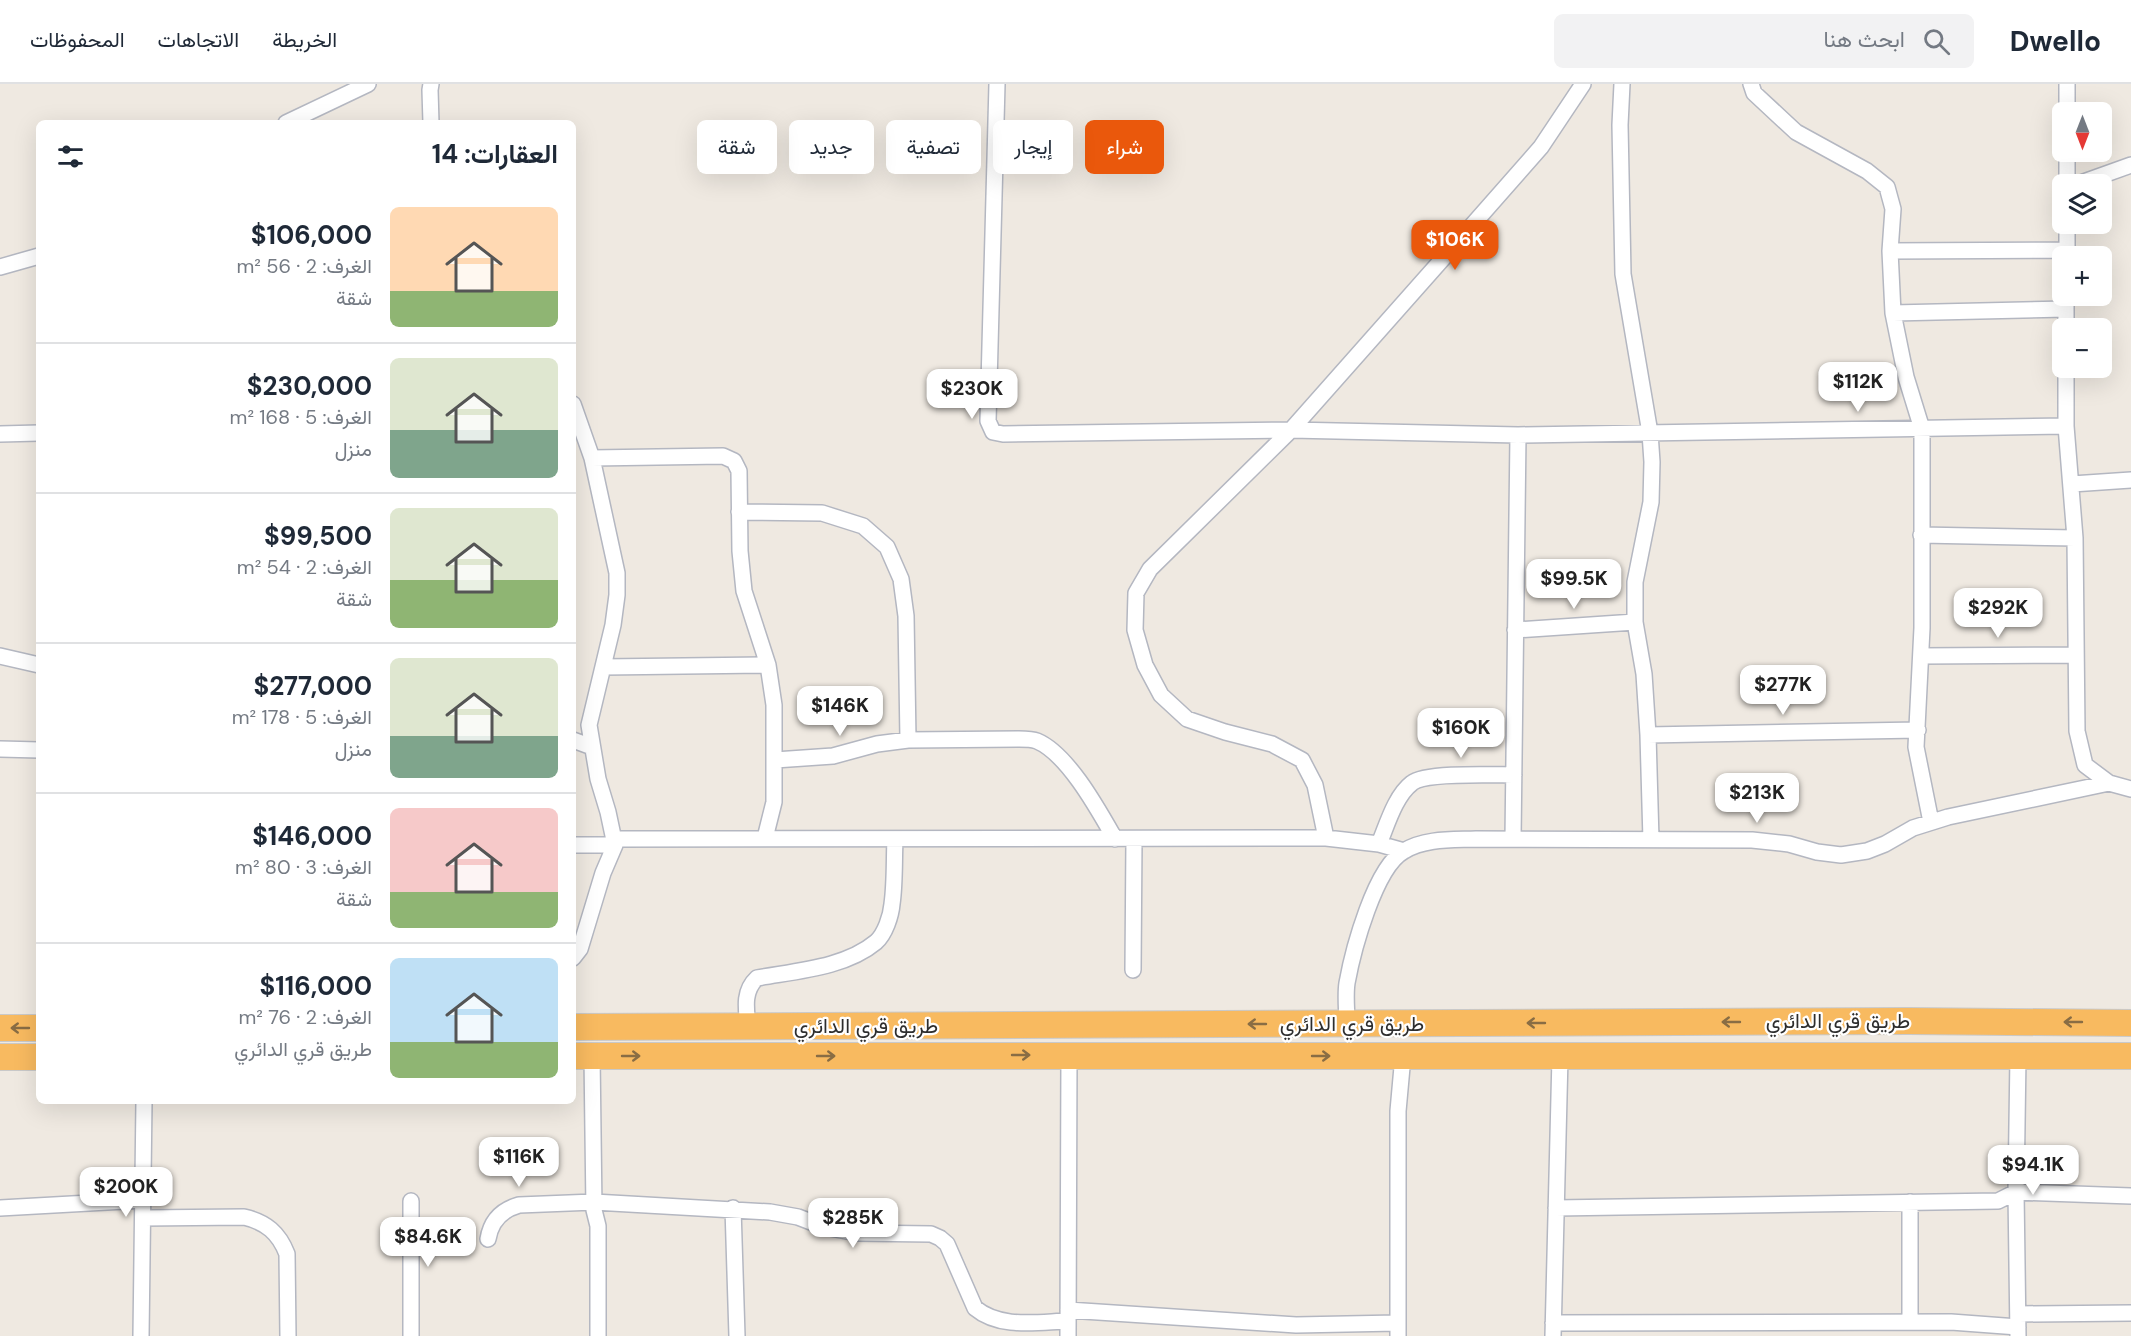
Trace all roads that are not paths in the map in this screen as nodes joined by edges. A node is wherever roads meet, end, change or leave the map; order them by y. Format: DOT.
graph roads {
  1 [pos="368,84"];
  2 [pos="431,84"];
  3 [pos="997,84"];
  4 [pos="1583,84"];
  5 [pos="1622,84"];
  6 [pos="1751,84"];
  7 [pos="2067,84"];
  8 [pos="2067,102"];
  9 [pos="292,120"];
  10 [pos="431,120"];
  11 [pos="2131,165"];
  12 [pos="2106,174"];
  13 [pos="1890,251"];
  14 [pos="2052,253"];
  15 [pos="36,257"];
  16 [pos="3,264"];
  17 [pos="2052,303"];
  18 [pos="1893,313"];
  19 [pos="2066,378"];
  20 [pos="576,413"];
  21 [pos="2066,426"];
  22 [pos="1922,429"];
  23 [pos="1291,430"];
  24 [pos="36,433"];
  25 [pos="1650,433"];
  26 [pos="0,434"];
  27 [pos="1518,435"];
  28 [pos="592,458"];
  29 [pos="2131,480"];
  30 [pos="2072,484"];
  31 [pos="739,512"];
  32 [pos="1921,535"];
  33 [pos="2075,538"];
  34 [pos="1635,622"];
  35 [pos="1515,630"];
  36 [pos="2076,655"];
  37 [pos="0,656"];
  38 [pos="1921,656"];
  39 [pos="36,664"];
  40 [pos="768,665"];
  41 [pos="604,667"];
  42 [pos="1918,730"];
  43 [pos="1648,735"];
  44 [pos="908,740"];
  45 [pos="576,741"];
  46 [pos="592,747"];
  47 [pos="0,749"];
  48 [pos="36,750"];
  49 [pos="775,760"];
  50 [pos="1514,774"];
  51 [pos="2109,783"];
  52 [pos="2131,789"];
  53 [pos="1931,822"];
  54 [pos="765,838"];
  55 [pos="1326,838"];
  56 [pos="895,839"];
  57 [pos="1115,839"];
  58 [pos="1134,839"];
  59 [pos="1513,839"];
  60 [pos="1652,840"];
  61 [pos="615,842"];
  62 [pos="576,844"];
  63 [pos="1379,844"];
  64 [pos="1404,851"];
  65 [pos="576,954"];
  66 [pos="1133,970"];
  67 [pos="1909,1021"];
  68 [pos="2131,1023"];
  69 [pos="1347,1024"];
  70 [pos="747,1026"];
  71 [pos="576,1027"];
  72 [pos="0,1028"];
  73 [pos="36,1028"];
  74 [pos="1069,1055"];
  75 [pos="582,1056"];
  76 [pos="1403,1056"];
  77 [pos="1909,1056"];
  78 [pos="2018,1056"];
  79 [pos="2131,1056"];
  80 [pos="0,1057"];
  81 [pos="36,1057"];
  82 [pos="1560,1057"];
  83 [pos="144,1104"];
  84 [pos="2016,1192"];
  85 [pos="2131,1196"];
  86 [pos="143,1200"];
  87 [pos="411,1201"];
  88 [pos="594,1202"];
  89 [pos="1910,1202"];
  90 [pos="0,1208"];
  91 [pos="733,1208"];
  92 [pos="1556,1208"];
  93 [pos="143,1218"];
  94 [pos="488,1239"];
  95 [pos="2131,1313"];
  96 [pos="1068,1322"];
  97 [pos="1910,1322"];
  98 [pos="2018,1326"];
  99 [pos="1397,1329"];
  100 [pos="1868,1329"];
  101 [pos="1553,1330"];
  102 [pos="141,1336"];
  103 [pos="288,1336"];
  104 [pos="411,1336"];
  105 [pos="598,1336"];
  106 [pos="737,1336"];
  1 -- 9 [label="street"];
  2 -- 10 [label="street"];
  3 -- 23 [label="street"];
  4 -- 23 [label="street"];
  5 -- 25 [label="street"];
  6 -- 13 [label="street"];
  7 -- 8 [label="street"];
  11 -- 12 [label="street"];
  13 -- 14 [label="street"];
  13 -- 18 [label="street"];
  15 -- 16 [label="street"];
  17 -- 18 [label="street"];
  18 -- 22 [label="street"];
  19 -- 21 [label="street"];
  20 -- 28 [label="street"];
  21 -- 22 [label="street"];
  21 -- 30 [label="street"];
  22 -- 25 [label="street"];
  22 -- 32 [label="street"];
  23 -- 27 [label="street"];
  23 -- 55 [label="street"];
  24 -- 26 [label="street"];
  25 -- 27 [label="street"];
  25 -- 34 [label="street"];
  27 -- 35 [label="street"];
  28 -- 31 [label="street"];
  28 -- 41 [label="street"];
  29 -- 30 [label="street"];
  30 -- 33 [label="street"];
  31 -- 40 [label="street"];
  31 -- 44 [label="street"];
  32 -- 33 [label="street"];
  32 -- 38 [label="street"];
  33 -- 36 [label="street"];
  34 -- 35 [label="street"];
  34 -- 43 [label="street"];
  35 -- 50 [label="street"];
  36 -- 38 [label="street"];
  36 -- 51 [label="street"];
  37 -- 39 [label="street"];
  38 -- 42 [label="street"];
  40 -- 41 [label="street"];
  40 -- 49 [label="street"];
  41 -- 46 [label="street"];
  42 -- 43 [label="street"];
  42 -- 53 [label="street"];
  43 -- 60 [label="street"];
  44 -- 49 [label="street"];
  44 -- 57 [label="street"];
  45 -- 46 [label="street"];
  46 -- 61 [label="street"];
  47 -- 48 [label="street"];
  49 -- 54 [label="street"];
  50 -- 59 [label="street"];
  50 -- 63 [label="street"];
  51 -- 52 [label="street"];
  51 -- 53 [label="street"];
  53 -- 60 [label="street"];
  54 -- 56 [label="street"];
  54 -- 61 [label="street"];
  55 -- 58 [label="street"];
  55 -- 63 [label="street"];
  56 -- 57 [label="street"];
  56 -- 70 [label="street"];
  57 -- 58 [label="street"];
  58 -- 66 [label="street"];
  59 -- 60 [label="street"];
  59 -- 64 [label="street"];
  61 -- 62 [label="street"];
  61 -- 65 [label="street"];
  63 -- 64 [label="street"];
  64 -- 69 [label="street"];
  68 -- 67 [label="highway, طريق قري الدائري, one-way"];
  67 -- 69 [label="highway, طريق قري الدائري, one-way"];
  67 -- 77 [label="highway"];
  69 -- 70 [label="highway, طريق قري الدائري, one-way"];
  70 -- 71 [label="highway, طريق قري الدائري"];
  73 -- 72 [label="highway, one-way"];
  75 -- 74 [label="highway, طريق قري الدائري, one-way"];
  74 -- 76 [label="highway, طريق قري الدائري, one-way"];
  74 -- 96 [label="street"];
  75 -- 88 [label="street"];
  76 -- 82 [label="highway, طريق قري الدائري"];
  76 -- 99 [label="street"];
  77 -- 78 [label="highway, طريق قري الدائري"];
  77 -- 82 [label="highway, طريق قري الدائري"];
  78 -- 79 [label="highway, طريق قري الدائري"];
  78 -- 84 [label="street"];
  80 -- 81 [label="highway"];
  82 -- 92 [label="street"];
  83 -- 86 [label="street"];
  84 -- 85 [label="street"];
  84 -- 89 [label="street"];
  84 -- 98 [label="street"];
  86 -- 90 [label="street"];
  86 -- 93 [label="street"];
  87 -- 104 [label="street"];
  88 -- 91 [label="street"];
  88 -- 94 [label="street"];
  88 -- 105 [label="street"];
  89 -- 92 [label="street"];
  89 -- 97 [label="street"];
  91 -- 96 [label="street"];
  91 -- 106 [label="street"];
  92 -- 101 [label="street"];
  93 -- 102 [label="street"];
  93 -- 103 [label="street"];
  95 -- 98 [label="street"];
  96 -- 99 [label="street"];
  97 -- 98 [label="street"];
  97 -- 100 [label="street"];
  100 -- 101 [label="street"];
}
